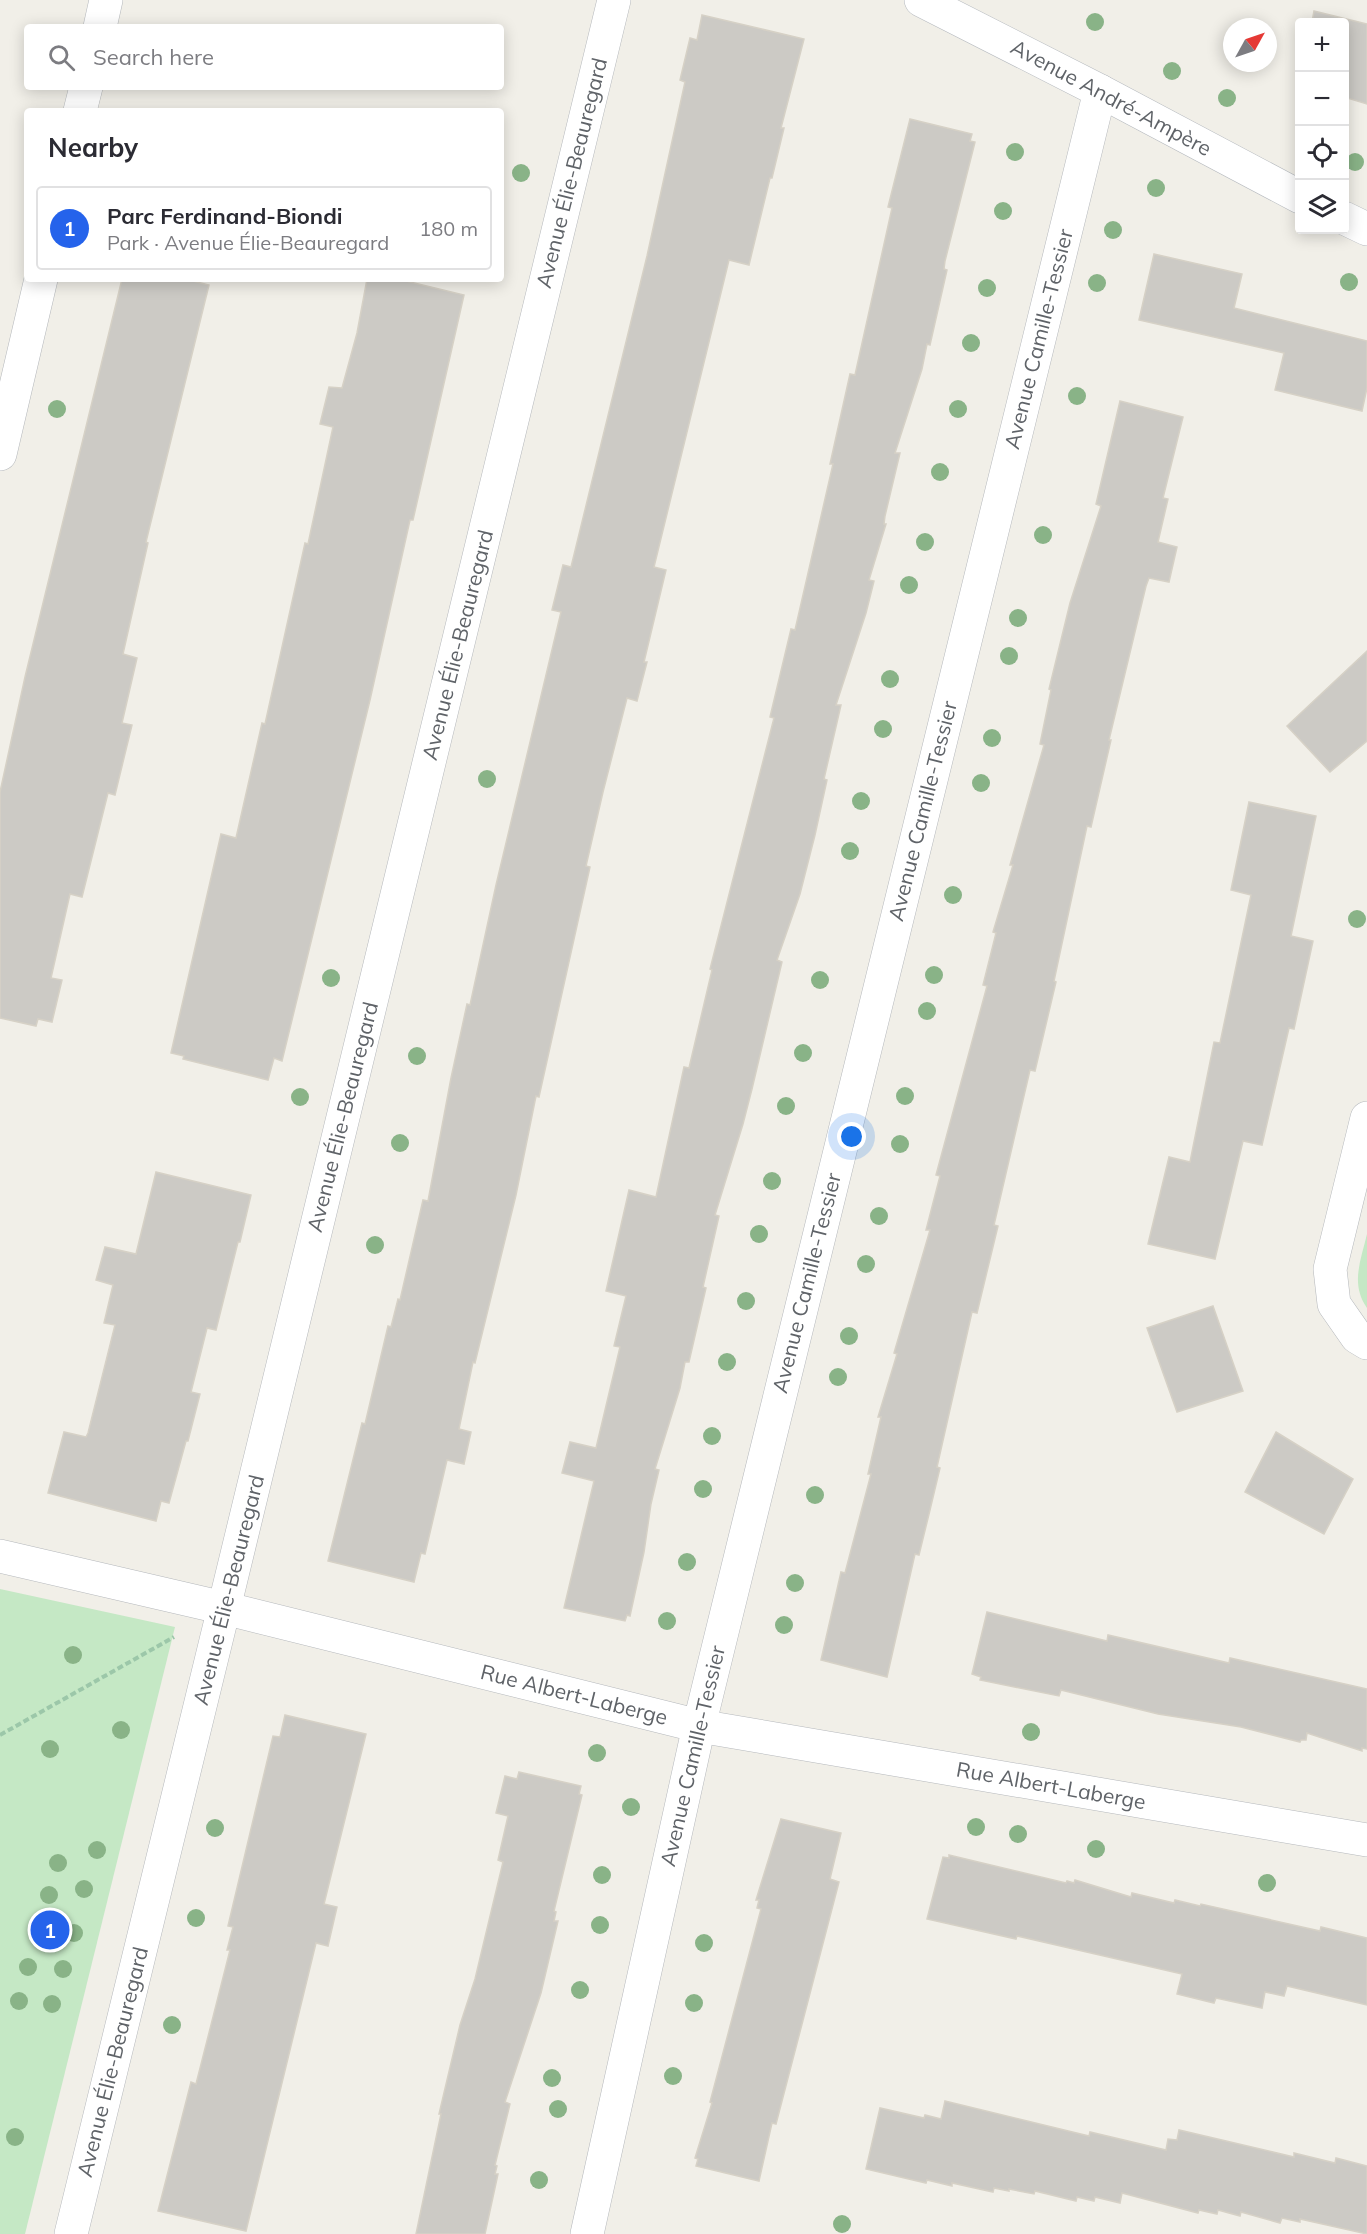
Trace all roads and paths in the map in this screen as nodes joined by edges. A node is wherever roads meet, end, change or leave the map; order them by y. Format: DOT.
graph roads {
  1 [pos="106,0"];
  2 [pos="614,0"];
  3 [pos="921,0"];
  4 [pos="101,24"];
  5 [pos="85,90"];
  6 [pos="1100,91"];
  7 [pos="81,108"];
  8 [pos="1295,195"];
  9 [pos="1349,220"];
  10 [pos="1367,229"];
  11 [pos="40,282"];
  12 [pos="0,454"];
  13 [pos="1367,1118"];
  14 [pos="1367,1343"];
  15 [pos="0,1556"];
  16 [pos="224,1608"];
  17 [pos="699,1726"];
  18 [pos="0,1735"];
  19 [pos="1367,1840"];
  20 [pos="71,2234"];
  21 [pos="587,2234"];
  1 -- 4 [label="street"];
  2 -- 16 [label="street, Avenue Élie-Beauregard"];
  3 -- 6 [label="street, Avenue André-Ampère"];
  5 -- 7 [label="street"];
  6 -- 8 [label="street, Avenue André-Ampère"];
  6 -- 17 [label="street, Avenue Camille-Tessier"];
  9 -- 10 [label="street"];
  11 -- 12 [label="street"];
  13 -- 14 [label="street"];
  15 -- 16 [label="street, Rue Albert-Laberge"];
  16 -- 17 [label="street, Rue Albert-Laberge"];
  16 -- 18 [label="path"];
  16 -- 20 [label="street, Avenue Élie-Beauregard"];
  17 -- 19 [label="street, Rue Albert-Laberge"];
  17 -- 21 [label="street, Avenue Camille-Tessier"];
}
